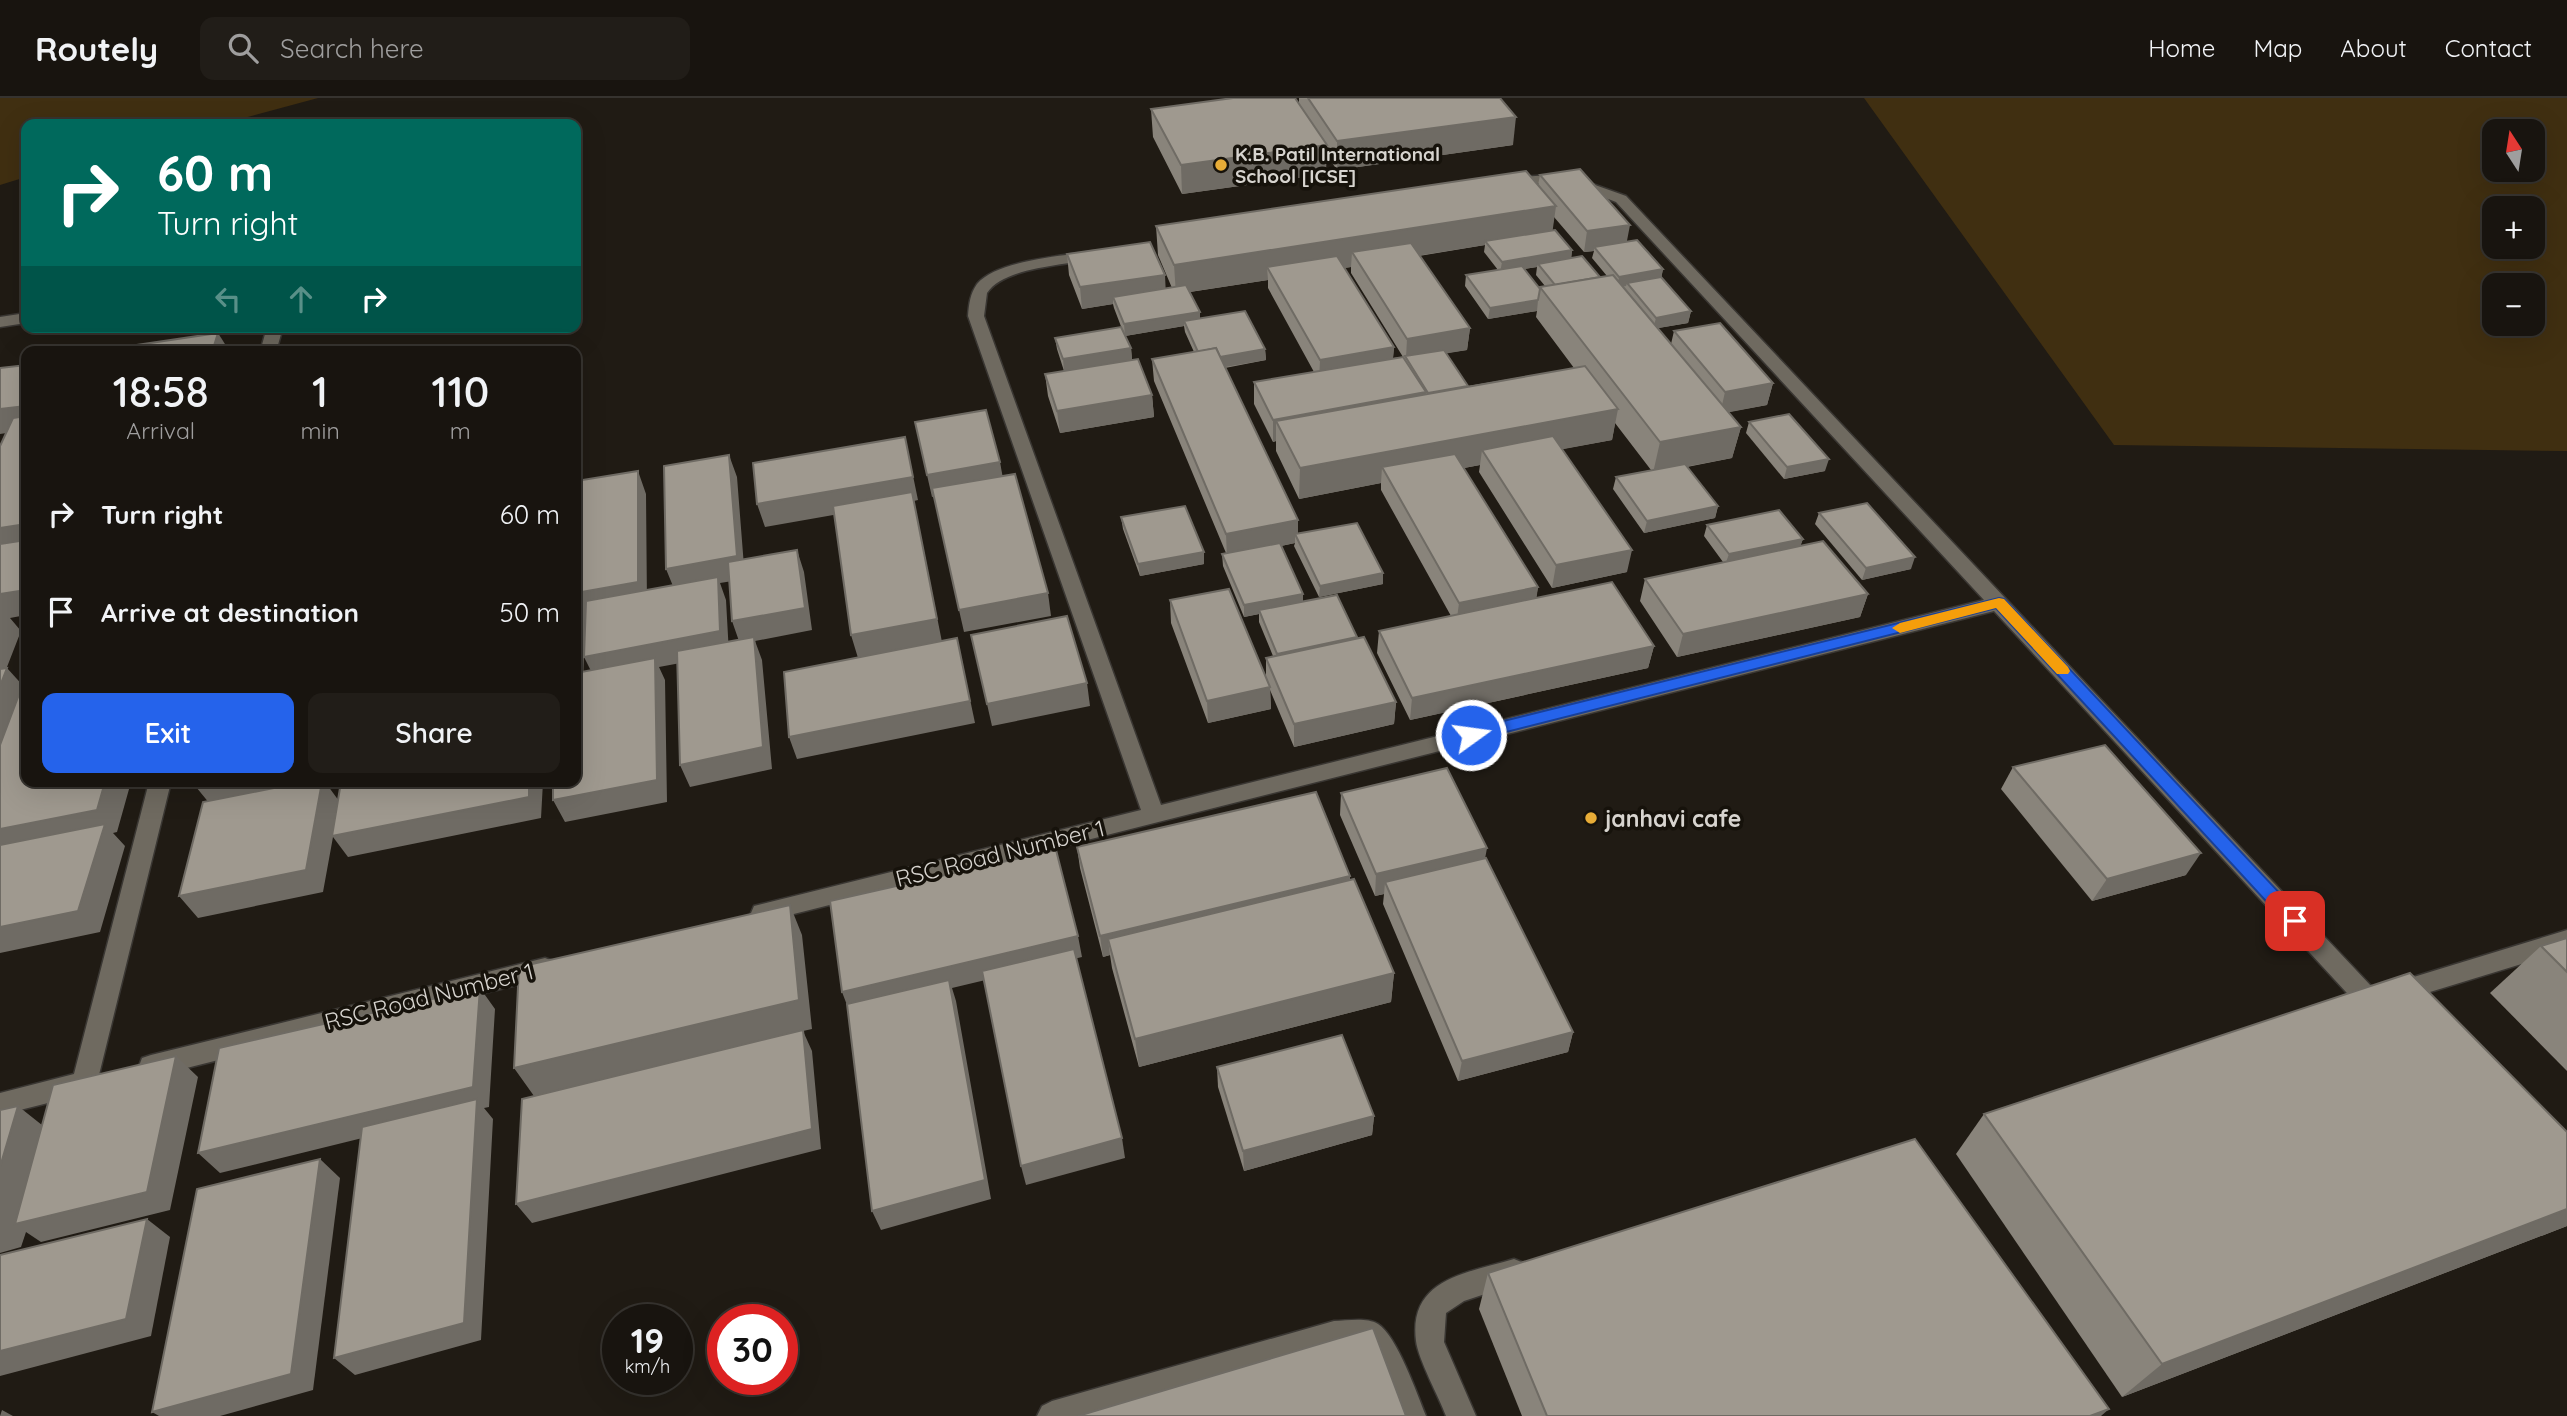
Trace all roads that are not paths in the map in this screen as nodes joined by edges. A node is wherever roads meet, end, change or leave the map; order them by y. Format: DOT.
graph roads {
  1 [pos="1492,184"];
  2 [pos="1112,252"];
  3 [pos="21,319"];
  4 [pos="0,322"];
  5 [pos="1999,603"];
  6 [pos="159,787"];
  7 [pos="1154,815"];
  8 [pos="748,917"];
  9 [pos="2567,940"];
  10 [pos="572,961"];
  11 [pos="2369,1000"];
  12 [pos="2397,1030"];
  13 [pos="84,1083"];
  14 [pos="0,1104"];
  15 [pos="1535,1265"];
  16 [pos="1052,1416"];
  17 [pos="1411,1416"];
  18 [pos="1461,1416"];
  1 -- 5 [label="street"];
  2 -- 7 [label="street"];
  3 -- 4 [label="street"];
  5 -- 7 [label="street, RSC Road Number 1"];
  5 -- 11 [label="street"];
  6 -- 13 [label="street"];
  7 -- 8 [label="street, RSC Road Number 1"];
  9 -- 11 [label="street"];
  10 -- 13 [label="street, RSC Road Number 1"];
  11 -- 12 [label="street"];
  13 -- 14 [label="street, RSC Road Number 1"];
  15 -- 18 [label="street"];
  16 -- 17 [label="street"];
}
